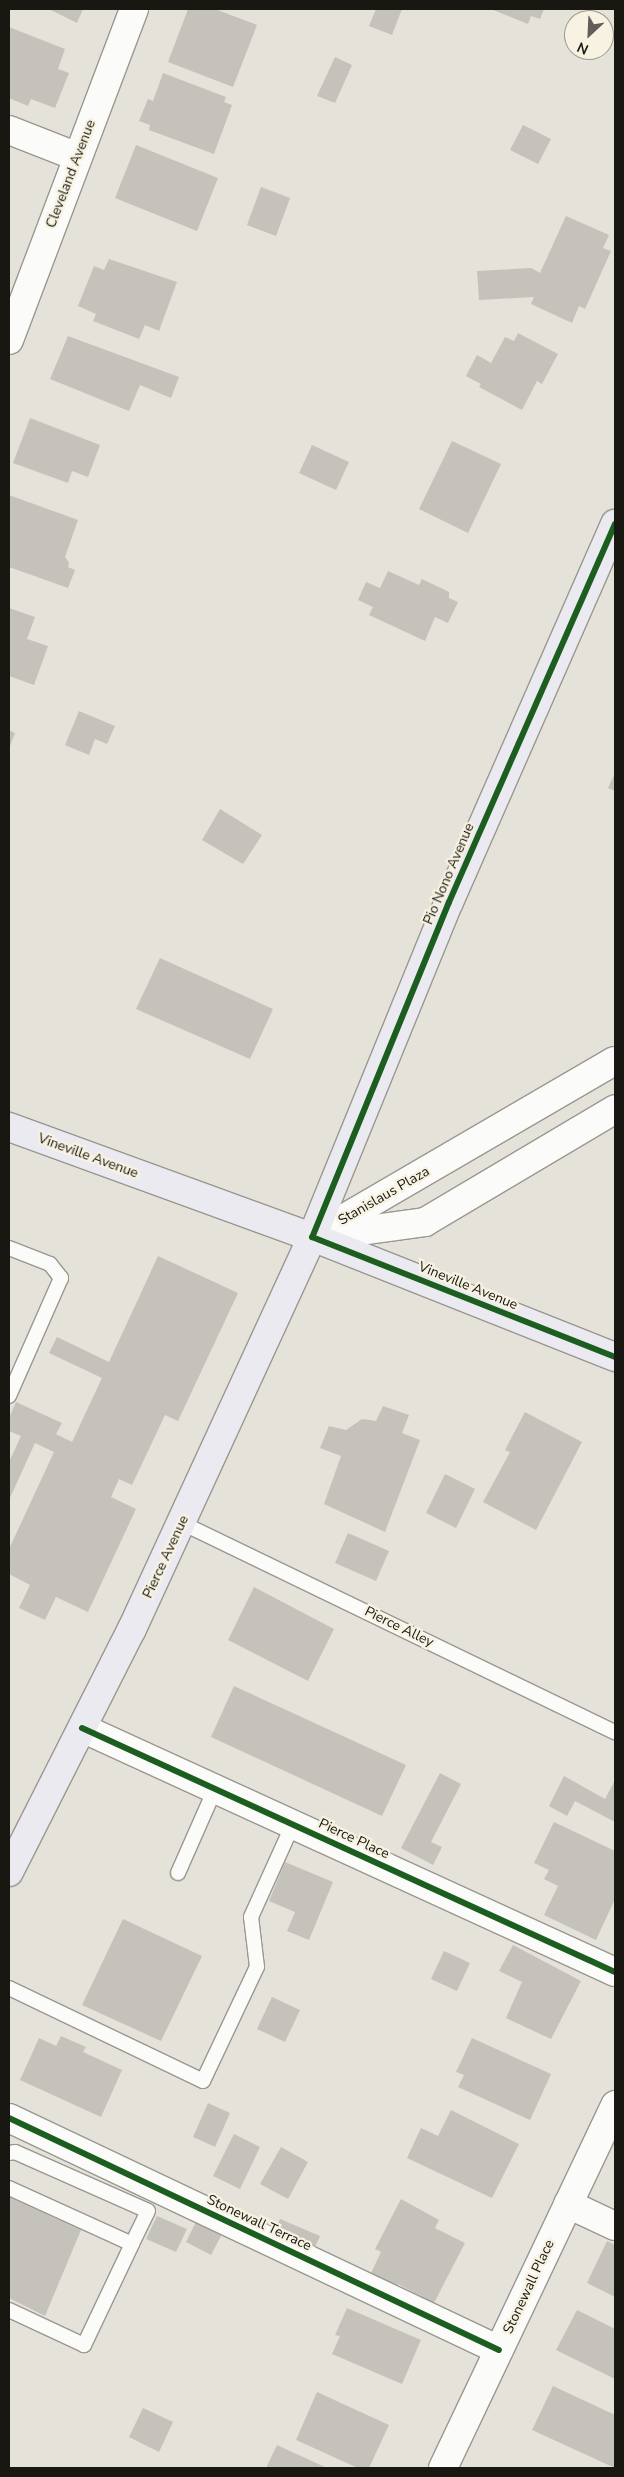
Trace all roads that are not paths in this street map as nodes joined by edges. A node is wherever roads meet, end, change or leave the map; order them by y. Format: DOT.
graph roads {
  1 [pos="134,9"];
  2 [pos="9,130"];
  3 [pos="78,157"];
  4 [pos="9,340"];
  5 [pos="615,524"];
  6 [pos="615,1061"];
  7 [pos="615,1109"];
  8 [pos="9,1127"];
  9 [pos="312,1237"];
  10 [pos="9,1248"];
  11 [pos="615,1357"];
  12 [pos="9,1396"];
  13 [pos="182,1523"];
  14 [pos="82,1728"];
  15 [pos="615,1732"];
  16 [pos="215,1789"];
  17 [pos="293,1824"];
  18 [pos="9,1872"];
  19 [pos="178,1873"];
  20 [pos="615,1972"];
  21 [pos="9,1988"];
  22 [pos="615,2105"];
  23 [pos="9,2118"];
  24 [pos="9,2153"];
  25 [pos="9,2188"];
  26 [pos="568,2204"];
  27 [pos="615,2226"];
  28 [pos="132,2244"];
  29 [pos="9,2310"];
  30 [pos="499,2350"];
  31 [pos="443,2468"];
  1 -- 3 [label="street, Cleveland Avenue"];
  2 -- 3 [label="street"];
  3 -- 4 [label="street, Cleveland Avenue"];
  5 -- 9 [label="main road, Pio Nono Avenue"];
  6 -- 9 [label="street, Stanislaus Plaza"];
  7 -- 9 [label="street, Stanislaus Plaza"];
  8 -- 9 [label="main road, Vineville Avenue"];
  9 -- 11 [label="main road, Vineville Avenue"];
  9 -- 13 [label="main road, Pierce Avenue"];
  10 -- 12 [label="lane"];
  13 -- 14 [label="main road, Pierce Avenue"];
  13 -- 15 [label="lane, Pierce Alley"];
  14 -- 16 [label="street, Pierce Place"];
  14 -- 18 [label="main road, Pierce Avenue"];
  16 -- 17 [label="street, Pierce Place"];
  16 -- 19 [label="lane"];
  17 -- 20 [label="street, Pierce Place"];
  17 -- 21 [label="lane"];
  22 -- 26 [label="street, Stonewall Place"];
  23 -- 30 [label="street, Stonewall Terrace"];
  24 -- 28 [label="lane"];
  25 -- 28 [label="lane"];
  26 -- 27 [label="street"];
  26 -- 30 [label="street, Stonewall Place"];
  28 -- 29 [label="lane"];
  30 -- 31 [label="street, Stonewall Place"];
}
